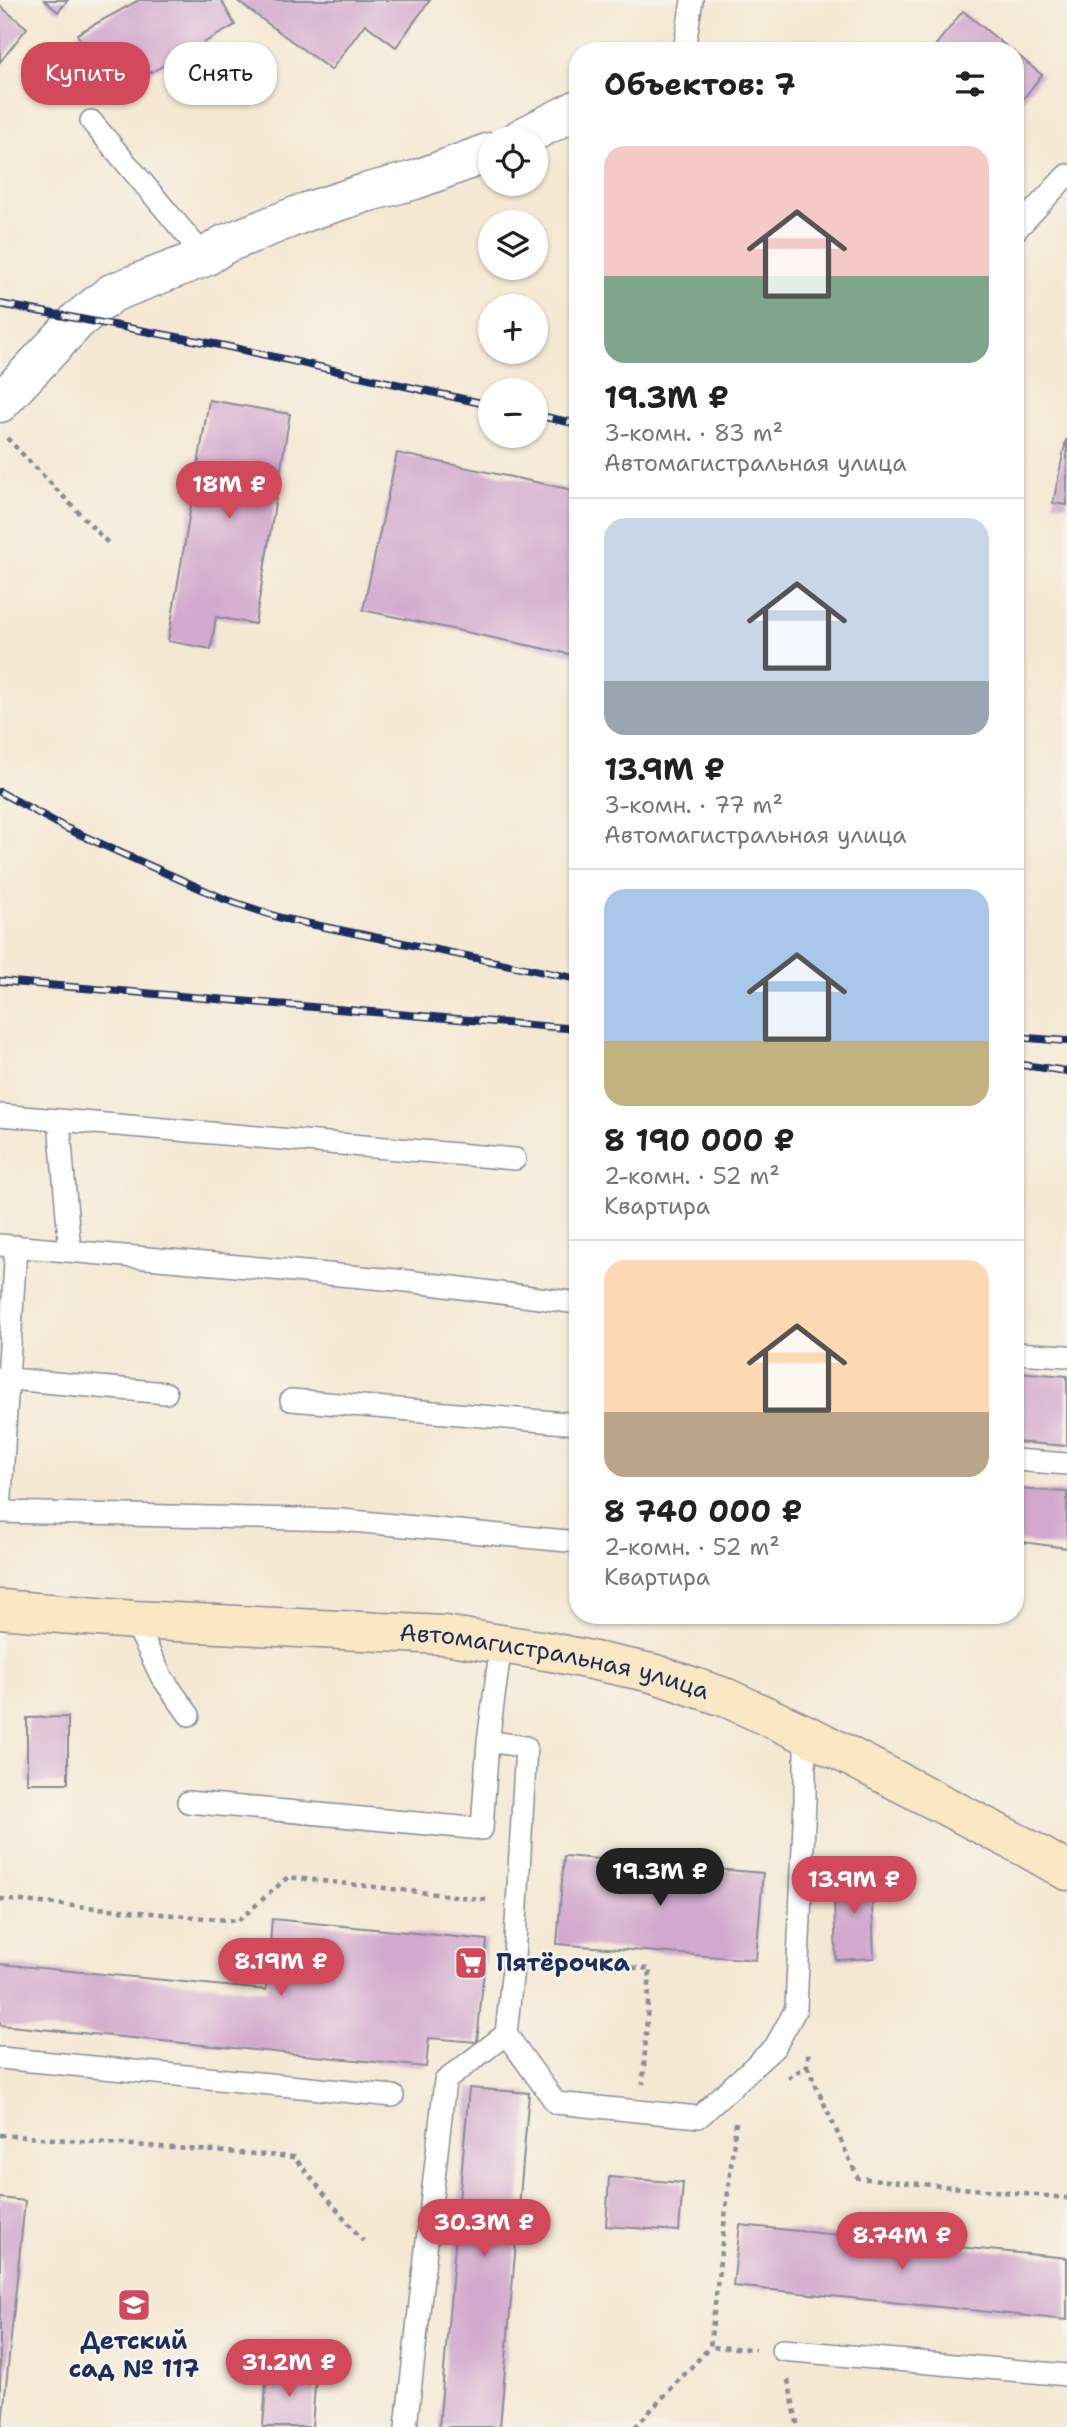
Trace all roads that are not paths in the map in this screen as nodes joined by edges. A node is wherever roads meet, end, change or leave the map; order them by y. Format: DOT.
graph roads {
  1 [pos="692,0"];
  2 [pos="685,42"];
  3 [pos="569,114"];
  4 [pos="91,121"];
  5 [pos="545,126"];
  6 [pos="478,156"];
  7 [pos="1067,174"];
  8 [pos="1024,221"];
  9 [pos="205,257"];
  10 [pos="0,402"];
  11 [pos="0,1115"];
  12 [pos="59,1120"];
  13 [pos="515,1159"];
  14 [pos="8,1246"];
  15 [pos="70,1251"];
  16 [pos="569,1302"];
  17 [pos="1024,1354"];
  18 [pos="1067,1356"];
  19 [pos="4,1379"];
  20 [pos="166,1393"];
  21 [pos="291,1400"];
  22 [pos="569,1423"];
  23 [pos="1024,1461"];
  24 [pos="1067,1464"];
  25 [pos="1,1512"];
  26 [pos="569,1541"];
  27 [pos="0,1609"];
  28 [pos="134,1620"];
  29 [pos="501,1645"];
  30 [pos="189,1715"];
  31 [pos="805,1734"];
  32 [pos="488,1741"];
  33 [pos="188,1802"];
  34 [pos="1067,1871"];
  35 [pos="506,2034"];
  36 [pos="0,2058"];
  37 [pos="393,2096"];
  38 [pos="782,2350"];
  39 [pos="1067,2375"];
  40 [pos="406,2427"];
  1 -- 2 [label="lane"];
  3 -- 5 [label="street"];
  4 -- 9 [label="lane"];
  6 -- 9 [label="street"];
  7 -- 8 [label="lane"];
  9 -- 10 [label="street"];
  11 -- 12 [label="lane"];
  12 -- 13 [label="lane"];
  12 -- 15 [label="lane"];
  14 -- 15 [label="lane"];
  14 -- 19 [label="lane"];
  15 -- 16 [label="lane"];
  17 -- 18 [label="lane"];
  19 -- 20 [label="lane"];
  19 -- 25 [label="lane"];
  21 -- 22 [label="lane"];
  23 -- 24 [label="lane"];
  25 -- 26 [label="lane"];
  27 -- 28 [label="main road, Автомагистральная улица"];
  28 -- 29 [label="main road, Автомагистральная улица"];
  28 -- 30 [label="lane"];
  29 -- 31 [label="main road, Автомагистральная улица"];
  29 -- 32 [label="lane"];
  31 -- 34 [label="main road, Автомагистральная улица"];
  31 -- 35 [label="lane"];
  32 -- 33 [label="lane"];
  32 -- 35 [label="lane"];
  35 -- 40 [label="lane"];
  36 -- 37 [label="lane"];
  38 -- 39 [label="lane"];
}
